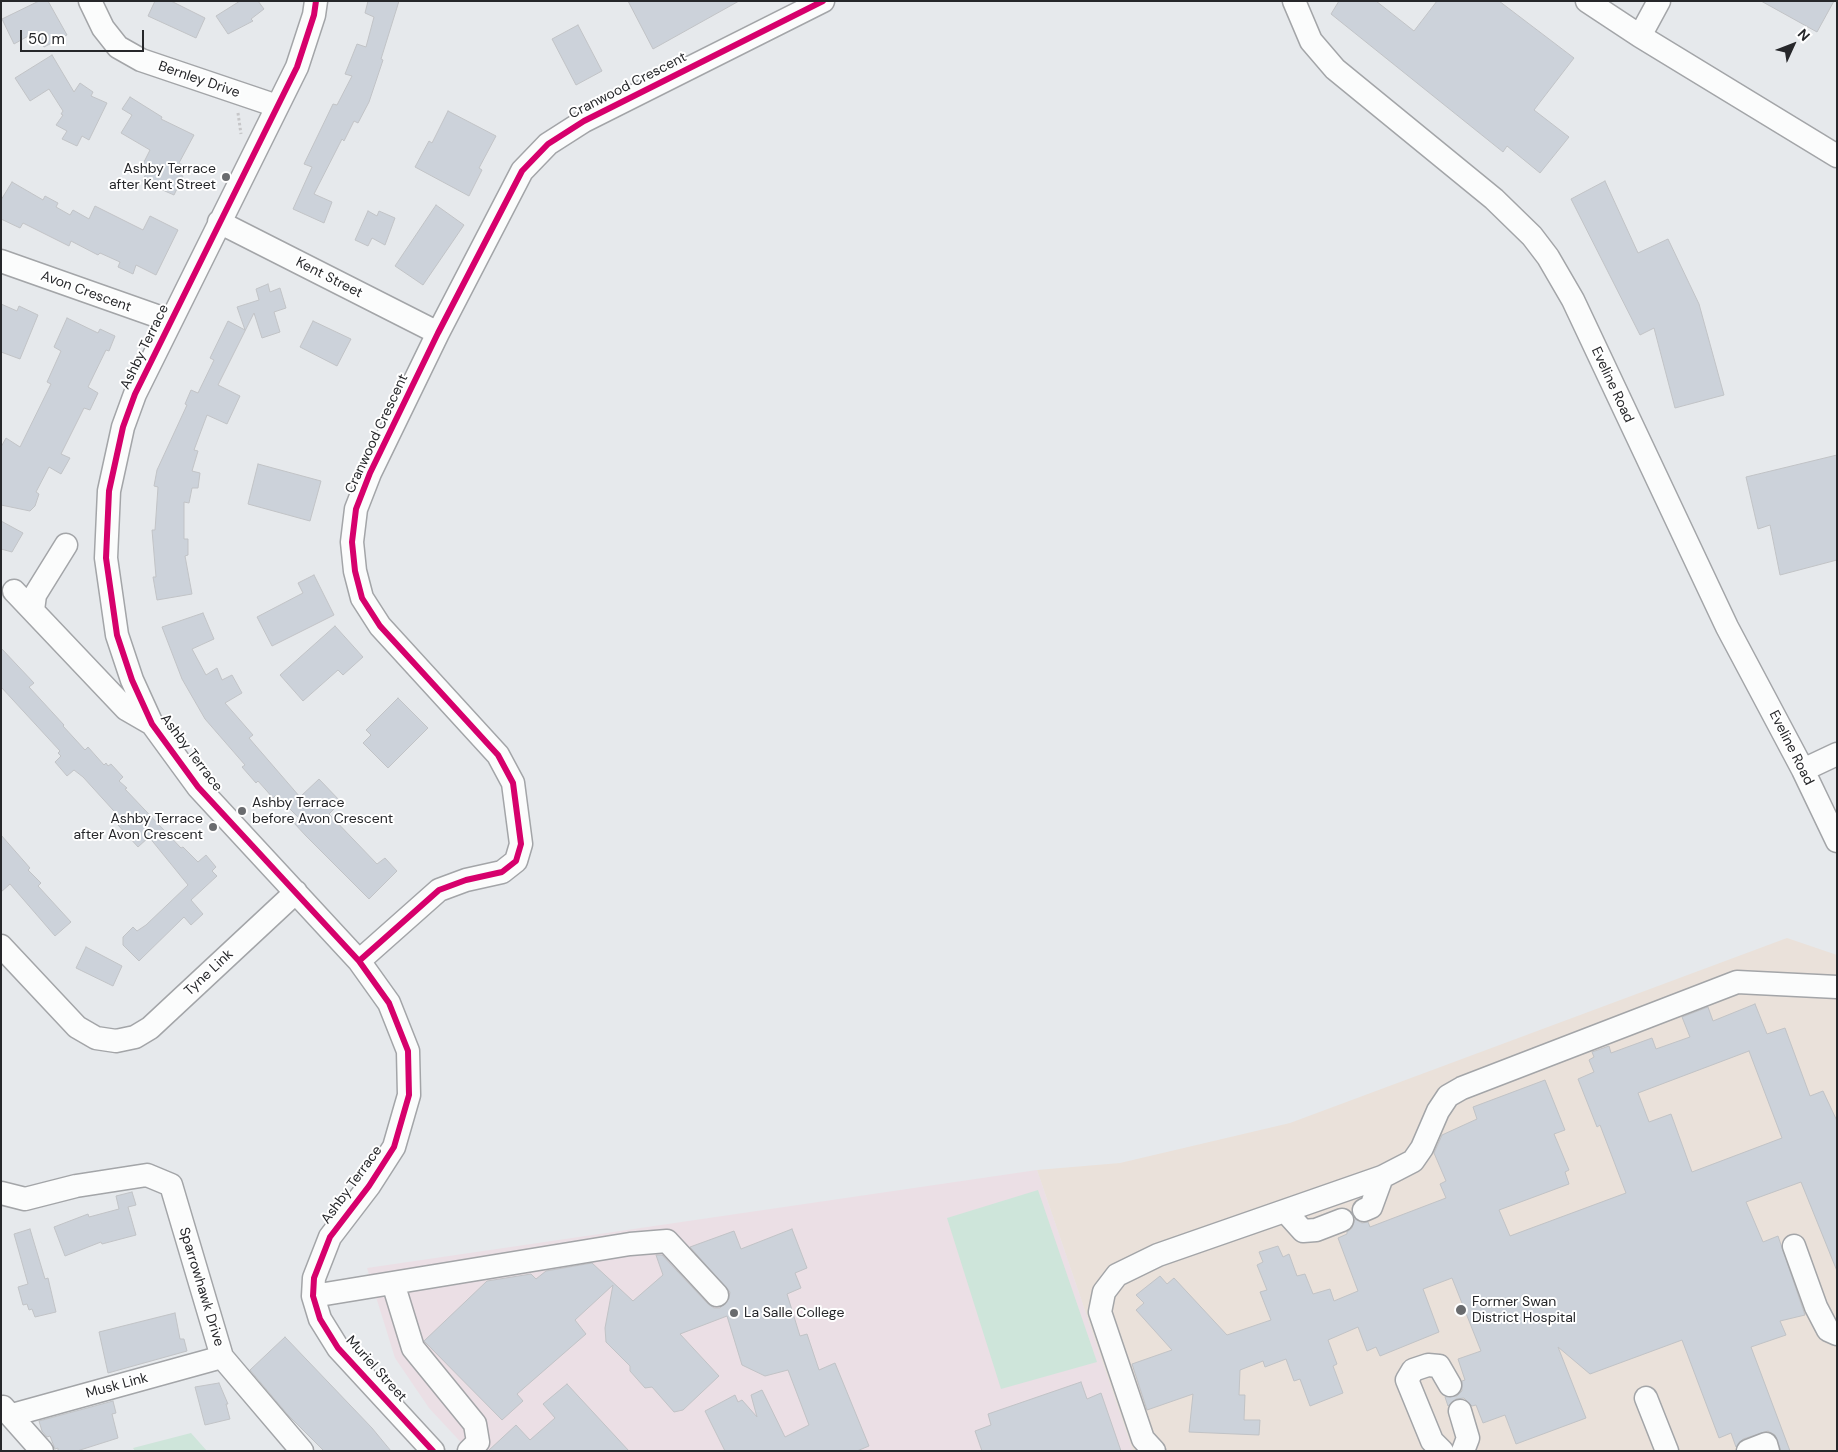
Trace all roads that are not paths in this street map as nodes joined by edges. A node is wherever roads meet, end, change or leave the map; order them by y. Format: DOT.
graph roads {
  1 [pos="90,1"];
  2 [pos="316,1"];
  3 [pos="823,1"];
  4 [pos="1294,1"];
  5 [pos="1587,1"];
  6 [pos="1659,1"];
  7 [pos="1640,36"];
  8 [pos="277,106"];
  9 [pos="1837,156"];
  10 [pos="219,222"];
  11 [pos="1,261"];
  12 [pos="171,321"];
  13 [pos="438,333"];
  14 [pos="66,545"];
  15 [pos="14,591"];
  16 [pos="34,610"];
  17 [pos="152,724"];
  18 [pos="1837,754"];
  19 [pos="1803,770"];
  20 [pos="1837,840"];
  21 [pos="296,892"];
  22 [pos="1,946"];
  23 [pos="359,961"];
  24 [pos="1837,988"];
  25 [pos="1382,1177"];
  26 [pos="1,1193"];
  27 [pos="1364,1210"];
  28 [pos="1285,1211"];
  29 [pos="1342,1220"];
  30 [pos="1794,1246"];
  31 [pos="393,1282"];
  32 [pos="717,1295"];
  33 [pos="313,1296"];
  34 [pos="1837,1334"];
  35 [pos="222,1357"];
  36 [pos="1450,1386"];
  37 [pos="1646,1398"];
  38 [pos="7,1410"];
  39 [pos="1460,1411"];
  40 [pos="42,1451"];
  41 [pos="302,1451"];
  42 [pos="433,1451"];
  43 [pos="469,1451"];
  44 [pos="1154,1451"];
  45 [pos="1442,1451"];
  46 [pos="1463,1451"];
  47 [pos="1667,1451"];
  48 [pos="1748,1451"];
  49 [pos="1768,1451"];
  1 -- 8 [label="street, Bernley Drive"];
  2 -- 8 [label="street, Ashby Terrace"];
  3 -- 13 [label="street, Cranwood Crescent"];
  4 -- 19 [label="street, Eveline Road"];
  5 -- 7 [label="street"];
  6 -- 7 [label="street"];
  7 -- 9 [label="street"];
  8 -- 10 [label="street, Ashby Terrace"];
  10 -- 12 [label="street, Ashby Terrace"];
  10 -- 13 [label="street, Kent Street"];
  11 -- 12 [label="street, Avon Crescent"];
  12 -- 17 [label="street, Ashby Terrace"];
  13 -- 23 [label="street, Cranwood Crescent"];
  14 -- 16 [label="street"];
  15 -- 16 [label="street"];
  16 -- 17 [label="street"];
  17 -- 21 [label="street, Ashby Terrace"];
  18 -- 19 [label="street"];
  19 -- 20 [label="street, Eveline Road"];
  21 -- 22 [label="street, Tyne Link"];
  21 -- 23 [label="street, Ashby Terrace"];
  23 -- 33 [label="street, Ashby Terrace"];
  24 -- 25 [label="street"];
  25 -- 27 [label="street"];
  25 -- 28 [label="street"];
  26 -- 35 [label="street, Sparrowhawk Drive"];
  28 -- 29 [label="street"];
  28 -- 44 [label="street"];
  30 -- 34 [label="street"];
  31 -- 32 [label="street"];
  31 -- 33 [label="street"];
  31 -- 43 [label="street"];
  33 -- 42 [label="street, Muriel Street"];
  35 -- 38 [label="street, Musk Link"];
  35 -- 41 [label="street, Sparrowhawk Drive"];
  36 -- 45 [label="street"];
  37 -- 47 [label="street"];
  38 -- 40 [label="street"];
  39 -- 46 [label="street"];
  48 -- 49 [label="street"];
}
